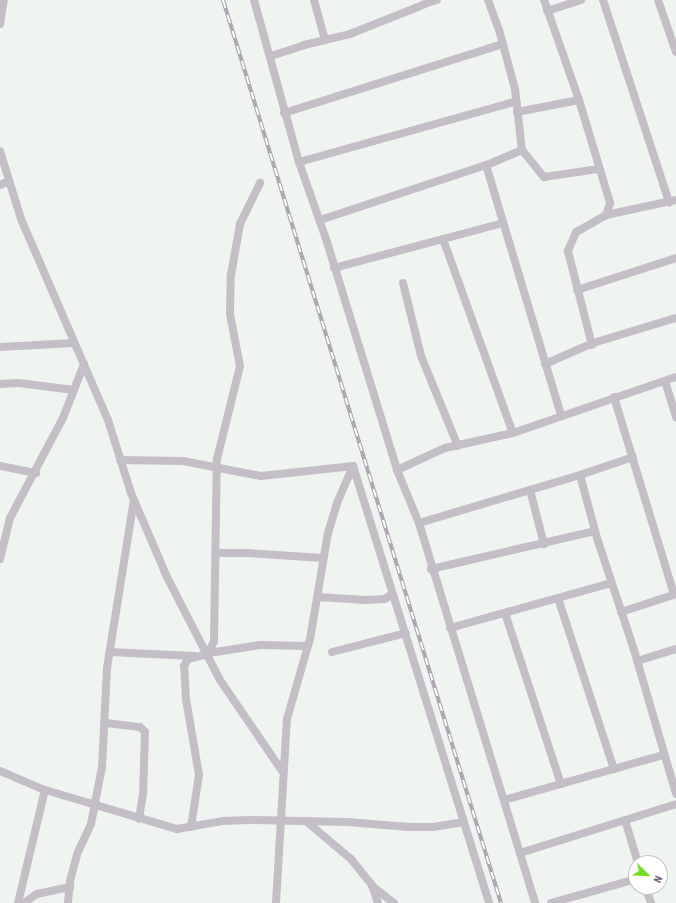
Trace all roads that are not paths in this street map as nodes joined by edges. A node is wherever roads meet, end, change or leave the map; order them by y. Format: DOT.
graph roads {
  1 [pos="4,0"];
  2 [pos="254,0"];
  3 [pos="314,0"];
  4 [pos="488,0"];
  5 [pos="544,0"];
  6 [pos="581,0"];
  7 [pos="603,0"];
  8 [pos="658,0"];
  9 [pos="431,1"];
  10 [pos="547,11"];
  11 [pos="0,24"];
  12 [pos="325,40"];
  13 [pos="503,44"];
  14 [pos="676,52"];
  15 [pos="271,56"];
  16 [pos="579,100"];
  17 [pos="517,101"];
  18 [pos="517,112"];
  19 [pos="284,113"];
  20 [pos="522,150"];
  21 [pos="0,151"];
  22 [pos="299,162"];
  23 [pos="486,165"];
  24 [pos="599,169"];
  25 [pos="9,181"];
  26 [pos="260,183"];
  27 [pos="0,184"];
  28 [pos="672,201"];
  29 [pos="606,216"];
  30 [pos="320,220"];
  31 [pos="503,223"];
  32 [pos="443,239"];
  33 [pos="676,258"];
  34 [pos="334,268"];
  35 [pos="403,283"];
  36 [pos="577,290"];
  37 [pos="676,318"];
  38 [pos="74,343"];
  39 [pos="592,345"];
  40 [pos="0,347"];
  41 [pos="84,364"];
  42 [pos="545,364"];
  43 [pos="676,377"];
  44 [pos="665,381"];
  45 [pos="0,384"];
  46 [pos="74,390"];
  47 [pos="614,397"];
  48 [pos="561,414"];
  49 [pos="676,417"];
  50 [pos="513,433"];
  51 [pos="458,446"];
  52 [pos="633,457"];
  53 [pos="120,460"];
  54 [pos="0,466"];
  55 [pos="217,466"];
  56 [pos="353,466"];
  57 [pos="397,470"];
  58 [pos="36,473"];
  59 [pos="580,475"];
  60 [pos="530,490"];
  61 [pos="134,500"];
  62 [pos="419,523"];
  63 [pos="595,531"];
  64 [pos="544,544"];
  65 [pos="215,553"];
  66 [pos="323,558"];
  67 [pos="0,559"];
  68 [pos="432,569"];
  69 [pos="612,583"];
  70 [pos="392,594"];
  71 [pos="675,594"];
  72 [pos="318,597"];
  73 [pos="558,598"];
  74 [pos="621,612"];
  75 [pos="505,613"];
  76 [pos="450,628"];
  77 [pos="406,633"];
  78 [pos="308,646"];
  79 [pos="676,649"];
  80 [pos="110,652"];
  81 [pos="332,652"];
  82 [pos="208,653"];
  83 [pos="199,656"];
  84 [pos="637,661"];
  85 [pos="106,723"];
  86 [pos="663,755"];
  87 [pos="614,769"];
  88 [pos="0,771"];
  89 [pos="282,771"];
  90 [pos="561,784"];
  91 [pos="45,790"];
  92 [pos="676,794"];
  93 [pos="504,800"];
  94 [pos="676,804"];
  95 [pos="95,806"];
  96 [pos="140,819"];
  97 [pos="625,820"];
  98 [pos="282,822"];
  99 [pos="307,822"];
  100 [pos="463,822"];
  101 [pos="191,827"];
  102 [pos="520,853"];
  103 [pos="636,855"];
  104 [pos="628,881"];
  105 [pos="372,885"];
  106 [pos="70,887"];
  107 [pos="18,903"];
  108 [pos="24,903"];
  109 [pos="68,903"];
  110 [pos="276,903"];
  111 [pos="378,903"];
  112 [pos="394,903"];
  113 [pos="489,903"];
  114 [pos="535,903"];
  115 [pos="551,903"];
  1 -- 11 [label="street"];
  2 -- 15 [label="street"];
  3 -- 12 [label="street"];
  4 -- 13 [label="street"];
  5 -- 10 [label="street"];
  6 -- 10 [label="street"];
  7 -- 28 [label="street"];
  8 -- 14 [label="street"];
  9 -- 12 [label="street"];
  10 -- 16 [label="street"];
  12 -- 15 [label="street"];
  13 -- 17 [label="street"];
  13 -- 19 [label="street"];
  15 -- 19 [label="street"];
  16 -- 18 [label="street"];
  16 -- 24 [label="street"];
  17 -- 18 [label="street"];
  17 -- 22 [label="street"];
  18 -- 20 [label="street"];
  19 -- 22 [label="street"];
  20 -- 23 [label="street"];
  20 -- 24 [label="street"];
  21 -- 25 [label="street"];
  22 -- 30 [label="street"];
  23 -- 30 [label="street"];
  23 -- 31 [label="street"];
  24 -- 29 [label="street"];
  25 -- 27 [label="street"];
  25 -- 38 [label="street"];
  26 -- 55 [label="street"];
  28 -- 29 [label="street"];
  29 -- 36 [label="street"];
  30 -- 34 [label="street"];
  31 -- 32 [label="street"];
  31 -- 42 [label="street"];
  32 -- 34 [label="street"];
  32 -- 50 [label="street"];
  33 -- 36 [label="street"];
  34 -- 57 [label="street"];
  35 -- 51 [label="street"];
  36 -- 39 [label="street"];
  37 -- 39 [label="street"];
  38 -- 40 [label="street"];
  38 -- 41 [label="street"];
  39 -- 42 [label="street"];
  41 -- 46 [label="street"];
  41 -- 53 [label="street"];
  42 -- 48 [label="street"];
  43 -- 44 [label="street"];
  44 -- 47 [label="street"];
  44 -- 49 [label="street"];
  45 -- 46 [label="street"];
  46 -- 58 [label="street"];
  47 -- 48 [label="street"];
  47 -- 52 [label="street"];
  48 -- 50 [label="street"];
  50 -- 51 [label="street"];
  51 -- 57 [label="street"];
  52 -- 59 [label="street"];
  52 -- 71 [label="street"];
  53 -- 55 [label="street"];
  53 -- 61 [label="street"];
  54 -- 58 [label="street"];
  55 -- 56 [label="street"];
  55 -- 65 [label="street"];
  56 -- 66 [label="street"];
  56 -- 70 [label="street"];
  57 -- 62 [label="street"];
  58 -- 67 [label="street"];
  59 -- 60 [label="street"];
  59 -- 63 [label="street"];
  60 -- 62 [label="street"];
  60 -- 64 [label="street"];
  61 -- 80 [label="street"];
  61 -- 82 [label="street"];
  62 -- 68 [label="street"];
  63 -- 64 [label="street"];
  63 -- 69 [label="street"];
  64 -- 68 [label="street"];
  65 -- 66 [label="street"];
  65 -- 82 [label="street"];
  66 -- 72 [label="street"];
  68 -- 76 [label="street"];
  69 -- 73 [label="street"];
  69 -- 74 [label="street"];
  70 -- 72 [label="street"];
  70 -- 77 [label="street"];
  71 -- 74 [label="street"];
  72 -- 78 [label="street"];
  73 -- 75 [label="street"];
  73 -- 87 [label="street"];
  74 -- 84 [label="street"];
  75 -- 76 [label="street"];
  75 -- 90 [label="street"];
  76 -- 93 [label="street"];
  77 -- 81 [label="street"];
  77 -- 100 [label="street"];
  78 -- 82 [label="street"];
  78 -- 89 [label="street"];
  79 -- 84 [label="street"];
  80 -- 83 [label="street"];
  80 -- 85 [label="street"];
  82 -- 83 [label="street"];
  82 -- 89 [label="street"];
  83 -- 101 [label="street"];
  84 -- 86 [label="street"];
  85 -- 95 [label="street"];
  85 -- 96 [label="street"];
  86 -- 87 [label="street"];
  86 -- 92 [label="street"];
  87 -- 90 [label="street"];
  88 -- 91 [label="street"];
  89 -- 98 [label="street"];
  90 -- 93 [label="street"];
  91 -- 95 [label="street"];
  91 -- 107 [label="street"];
  93 -- 102 [label="street"];
  94 -- 97 [label="street"];
  95 -- 96 [label="street"];
  95 -- 106 [label="street"];
  96 -- 101 [label="street"];
  97 -- 102 [label="street"];
  97 -- 103 [label="street"];
  98 -- 99 [label="street"];
  98 -- 101 [label="street"];
  98 -- 110 [label="street"];
  99 -- 100 [label="street"];
  99 -- 105 [label="street"];
  100 -- 113 [label="street"];
  102 -- 114 [label="street"];
  104 -- 115 [label="street"];
  105 -- 111 [label="street"];
  105 -- 112 [label="street"];
  106 -- 108 [label="street"];
  106 -- 109 [label="street"];
}
